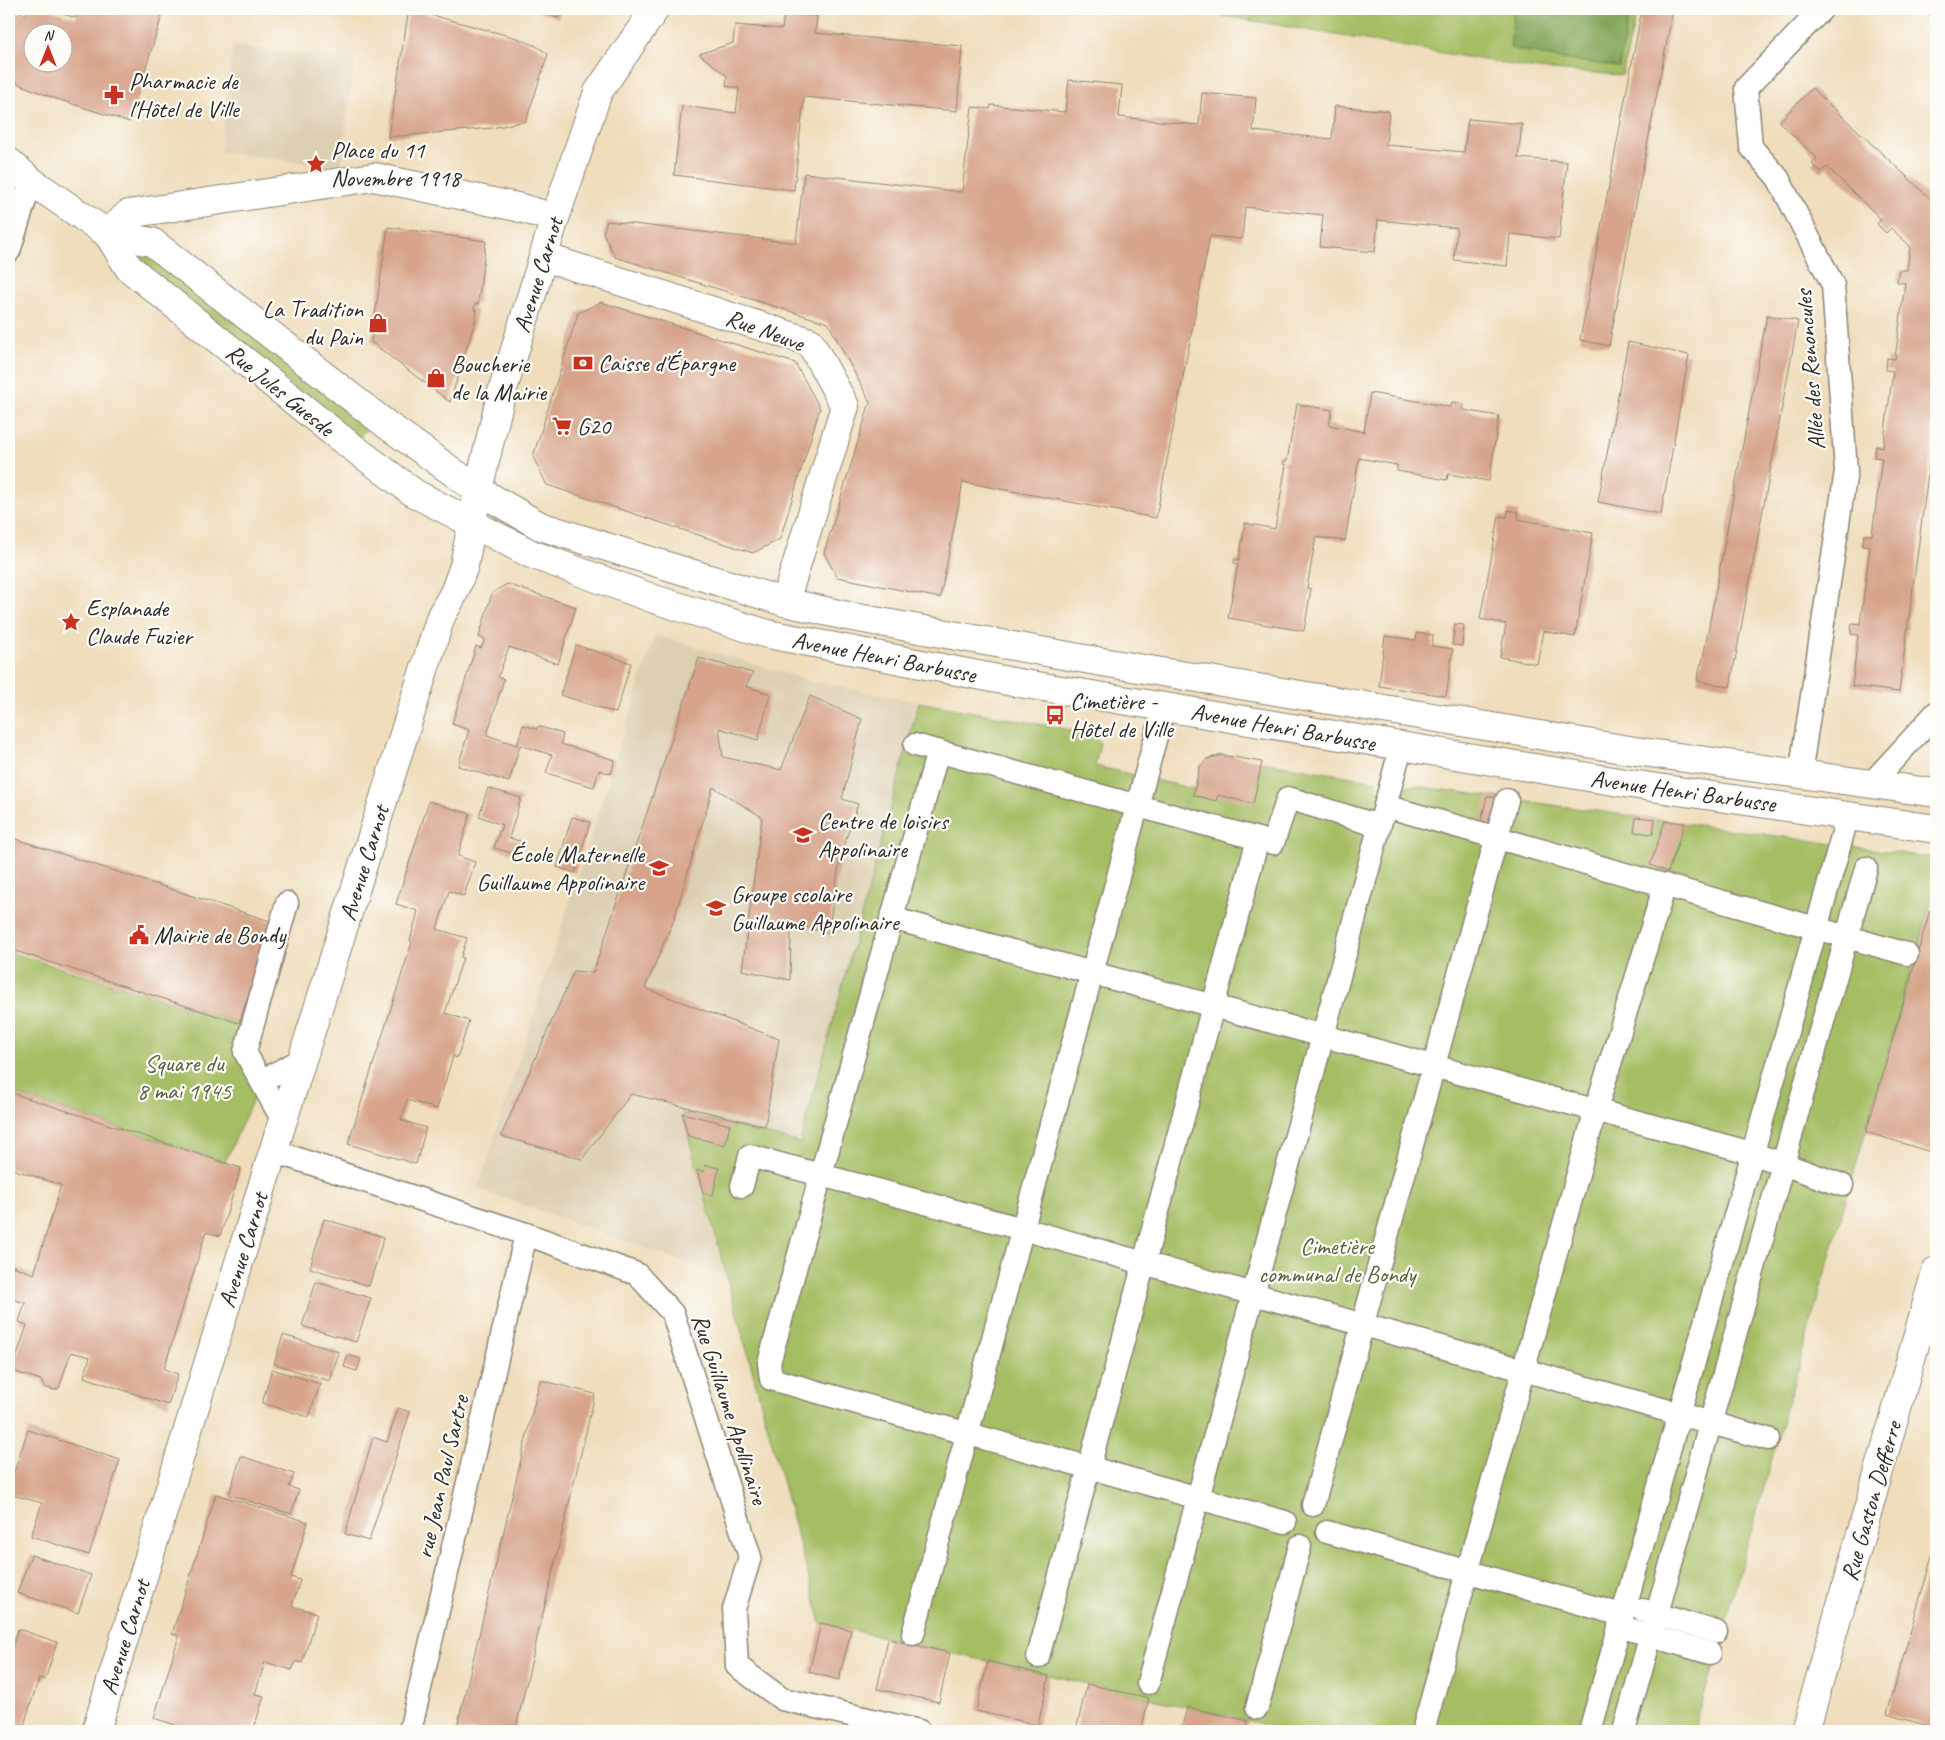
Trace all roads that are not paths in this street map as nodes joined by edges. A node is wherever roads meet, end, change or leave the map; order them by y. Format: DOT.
graph roads {
  1 [pos="655,9"];
  2 [pos="1822,9"];
  3 [pos="9,162"];
  4 [pos="30,181"];
  5 [pos="555,218"];
  6 [pos="108,234"];
  7 [pos="9,251"];
  8 [pos="544,257"];
  9 [pos="478,490"];
  10 [pos="471,523"];
  11 [pos="785,602"];
  12 [pos="1164,707"];
  13 [pos="1936,713"];
  14 [pos="915,746"];
  15 [pos="1401,747"];
  16 [pos="938,751"];
  17 [pos="1800,775"];
  18 [pos="1870,785"];
  19 [pos="1936,793"];
  20 [pos="1507,800"];
  21 [pos="1138,806"];
  22 [pos="1382,816"];
  23 [pos="1848,816"];
  24 [pos="1936,829"];
  25 [pos="1497,837"];
  26 [pos="1258,839"];
  27 [pos="1866,868"];
  28 [pos="1665,885"];
  29 [pos="287,903"];
  30 [pos="891,918"];
  31 [pos="1815,927"];
  32 [pos="1847,937"];
  33 [pos="1907,954"];
  34 [pos="1092,973"];
  35 [pos="1213,1006"];
  36 [pos="1322,1035"];
  37 [pos="303,1059"];
  38 [pos="1434,1066"];
  39 [pos="260,1081"];
  40 [pos="1596,1109"];
  41 [pos="283,1121"];
  42 [pos="274,1151"];
  43 [pos="1752,1153"];
  44 [pos="1783,1164"];
  45 [pos="821,1174"];
  46 [pos="1842,1185"];
  47 [pos="742,1186"];
  48 [pos="1023,1229"];
  49 [pos="526,1234"];
  50 [pos="1144,1263"];
  51 [pos="1936,1272"];
  52 [pos="1253,1294"];
  53 [pos="1363,1325"];
  54 [pos="1525,1370"];
  55 [pos="1679,1413"];
  56 [pos="1710,1422"];
  57 [pos="967,1433"];
  58 [pos="1768,1439"];
  59 [pos="1089,1467"];
  60 [pos="1198,1498"];
  61 [pos="1313,1505"];
  62 [pos="1285,1522"];
  63 [pos="1327,1532"];
  64 [pos="1300,1546"];
  65 [pos="1468,1572"];
  66 [pos="1622,1615"];
  67 [pos="1654,1624"];
  68 [pos="913,1634"];
  69 [pos="1713,1642"];
  70 [pos="1038,1656"];
  71 [pos="1148,1683"];
  72 [pos="1257,1708"];
  73 [pos="96,1731"];
  74 [pos="410,1731"];
  75 [pos="919,1731"];
  76 [pos="1423,1731"];
  77 [pos="1590,1731"];
  78 [pos="1624,1731"];
  79 [pos="1805,1731"];
  1 -- 5 [label="street, Avenue Carnot"];
  2 -- 17 [label="lane, Allée des Renoncules"];
  3 -- 4 [label="street, Rue Jules Guesde"];
  4 -- 6 [label="street, Rue Jules Guesde"];
  4 -- 7 [label="lane"];
  5 -- 6 [label="street"];
  5 -- 8 [label="street, Avenue Carnot"];
  6 -- 9 [label="street, Rue Jules Guesde"];
  6 -- 10 [label="street, Rue Jules Guesde"];
  8 -- 9 [label="street, Avenue Carnot"];
  8 -- 11 [label="street, Rue Neuve"];
  9 -- 10 [label="street, Avenue Carnot"];
  9 -- 11 [label="street, Avenue Henri Barbusse"];
  10 -- 12 [label="street, Avenue Henri Barbusse"];
  10 -- 37 [label="street, Avenue Carnot"];
  11 -- 17 [label="street, Avenue Henri Barbusse"];
  12 -- 15 [label="street, Avenue Henri Barbusse"];
  12 -- 21 [label="lane"];
  13 -- 18 [label="lane"];
  14 -- 16 [label="lane"];
  15 -- 22 [label="lane"];
  15 -- 23 [label="street, Avenue Henri Barbusse"];
  16 -- 21 [label="lane"];
  16 -- 30 [label="lane"];
  17 -- 18 [label="street, Avenue Henri Barbusse"];
  18 -- 19 [label="street, Avenue Henri Barbusse"];
  20 -- 25 [label="lane"];
  21 -- 26 [label="lane"];
  21 -- 34 [label="lane"];
  22 -- 25 [label="lane"];
  22 -- 26 [label="lane"];
  22 -- 36 [label="lane"];
  23 -- 24 [label="street, Avenue Henri Barbusse"];
  23 -- 31 [label="lane"];
  25 -- 28 [label="lane"];
  25 -- 38 [label="lane"];
  26 -- 35 [label="lane"];
  27 -- 32 [label="lane"];
  28 -- 31 [label="lane"];
  28 -- 40 [label="lane"];
  29 -- 39 [label="lane"];
  30 -- 34 [label="lane"];
  30 -- 45 [label="lane"];
  31 -- 32 [label="lane"];
  31 -- 43 [label="lane"];
  32 -- 33 [label="lane"];
  32 -- 44 [label="lane"];
  34 -- 35 [label="lane"];
  34 -- 48 [label="lane"];
  35 -- 36 [label="lane"];
  35 -- 50 [label="lane"];
  36 -- 38 [label="lane"];
  36 -- 52 [label="lane"];
  37 -- 39 [label="lane"];
  37 -- 41 [label="street, Avenue Carnot"];
  38 -- 40 [label="lane"];
  38 -- 53 [label="lane"];
  39 -- 41 [label="lane"];
  40 -- 43 [label="lane"];
  40 -- 54 [label="lane"];
  41 -- 42 [label="street, Avenue Carnot"];
  42 -- 49 [label="lane, Rue Guillaume Apollinaire"];
  42 -- 73 [label="street, Avenue Carnot"];
  43 -- 44 [label="lane"];
  43 -- 55 [label="lane"];
  44 -- 46 [label="lane"];
  44 -- 56 [label="lane"];
  45 -- 47 [label="lane"];
  45 -- 48 [label="lane"];
  45 -- 57 [label="lane"];
  48 -- 50 [label="lane"];
  48 -- 57 [label="lane"];
  49 -- 74 [label="lane, rue Jean Paul Sartre"];
  49 -- 75 [label="lane, Rue Guillaume Apollinaire"];
  50 -- 52 [label="lane"];
  50 -- 59 [label="lane"];
  51 -- 79 [label="street, Rue Gaston Defferre"];
  52 -- 53 [label="lane"];
  52 -- 60 [label="lane"];
  53 -- 54 [label="lane"];
  53 -- 61 [label="lane"];
  54 -- 55 [label="lane"];
  54 -- 65 [label="lane"];
  55 -- 56 [label="lane"];
  55 -- 66 [label="lane"];
  56 -- 58 [label="lane"];
  56 -- 67 [label="lane"];
  57 -- 59 [label="lane"];
  57 -- 68 [label="lane"];
  59 -- 60 [label="lane"];
  59 -- 70 [label="lane"];
  60 -- 62 [label="lane"];
  60 -- 71 [label="lane"];
  61 -- 62 [label="lane"];
  61 -- 63 [label="lane"];
  62 -- 64 [label="lane"];
  63 -- 64 [label="lane"];
  63 -- 65 [label="lane"];
  64 -- 72 [label="lane"];
  65 -- 66 [label="lane"];
  65 -- 76 [label="lane"];
  66 -- 67 [label="lane"];
  66 -- 77 [label="lane"];
  67 -- 69 [label="lane"];
  67 -- 78 [label="lane"];
}
